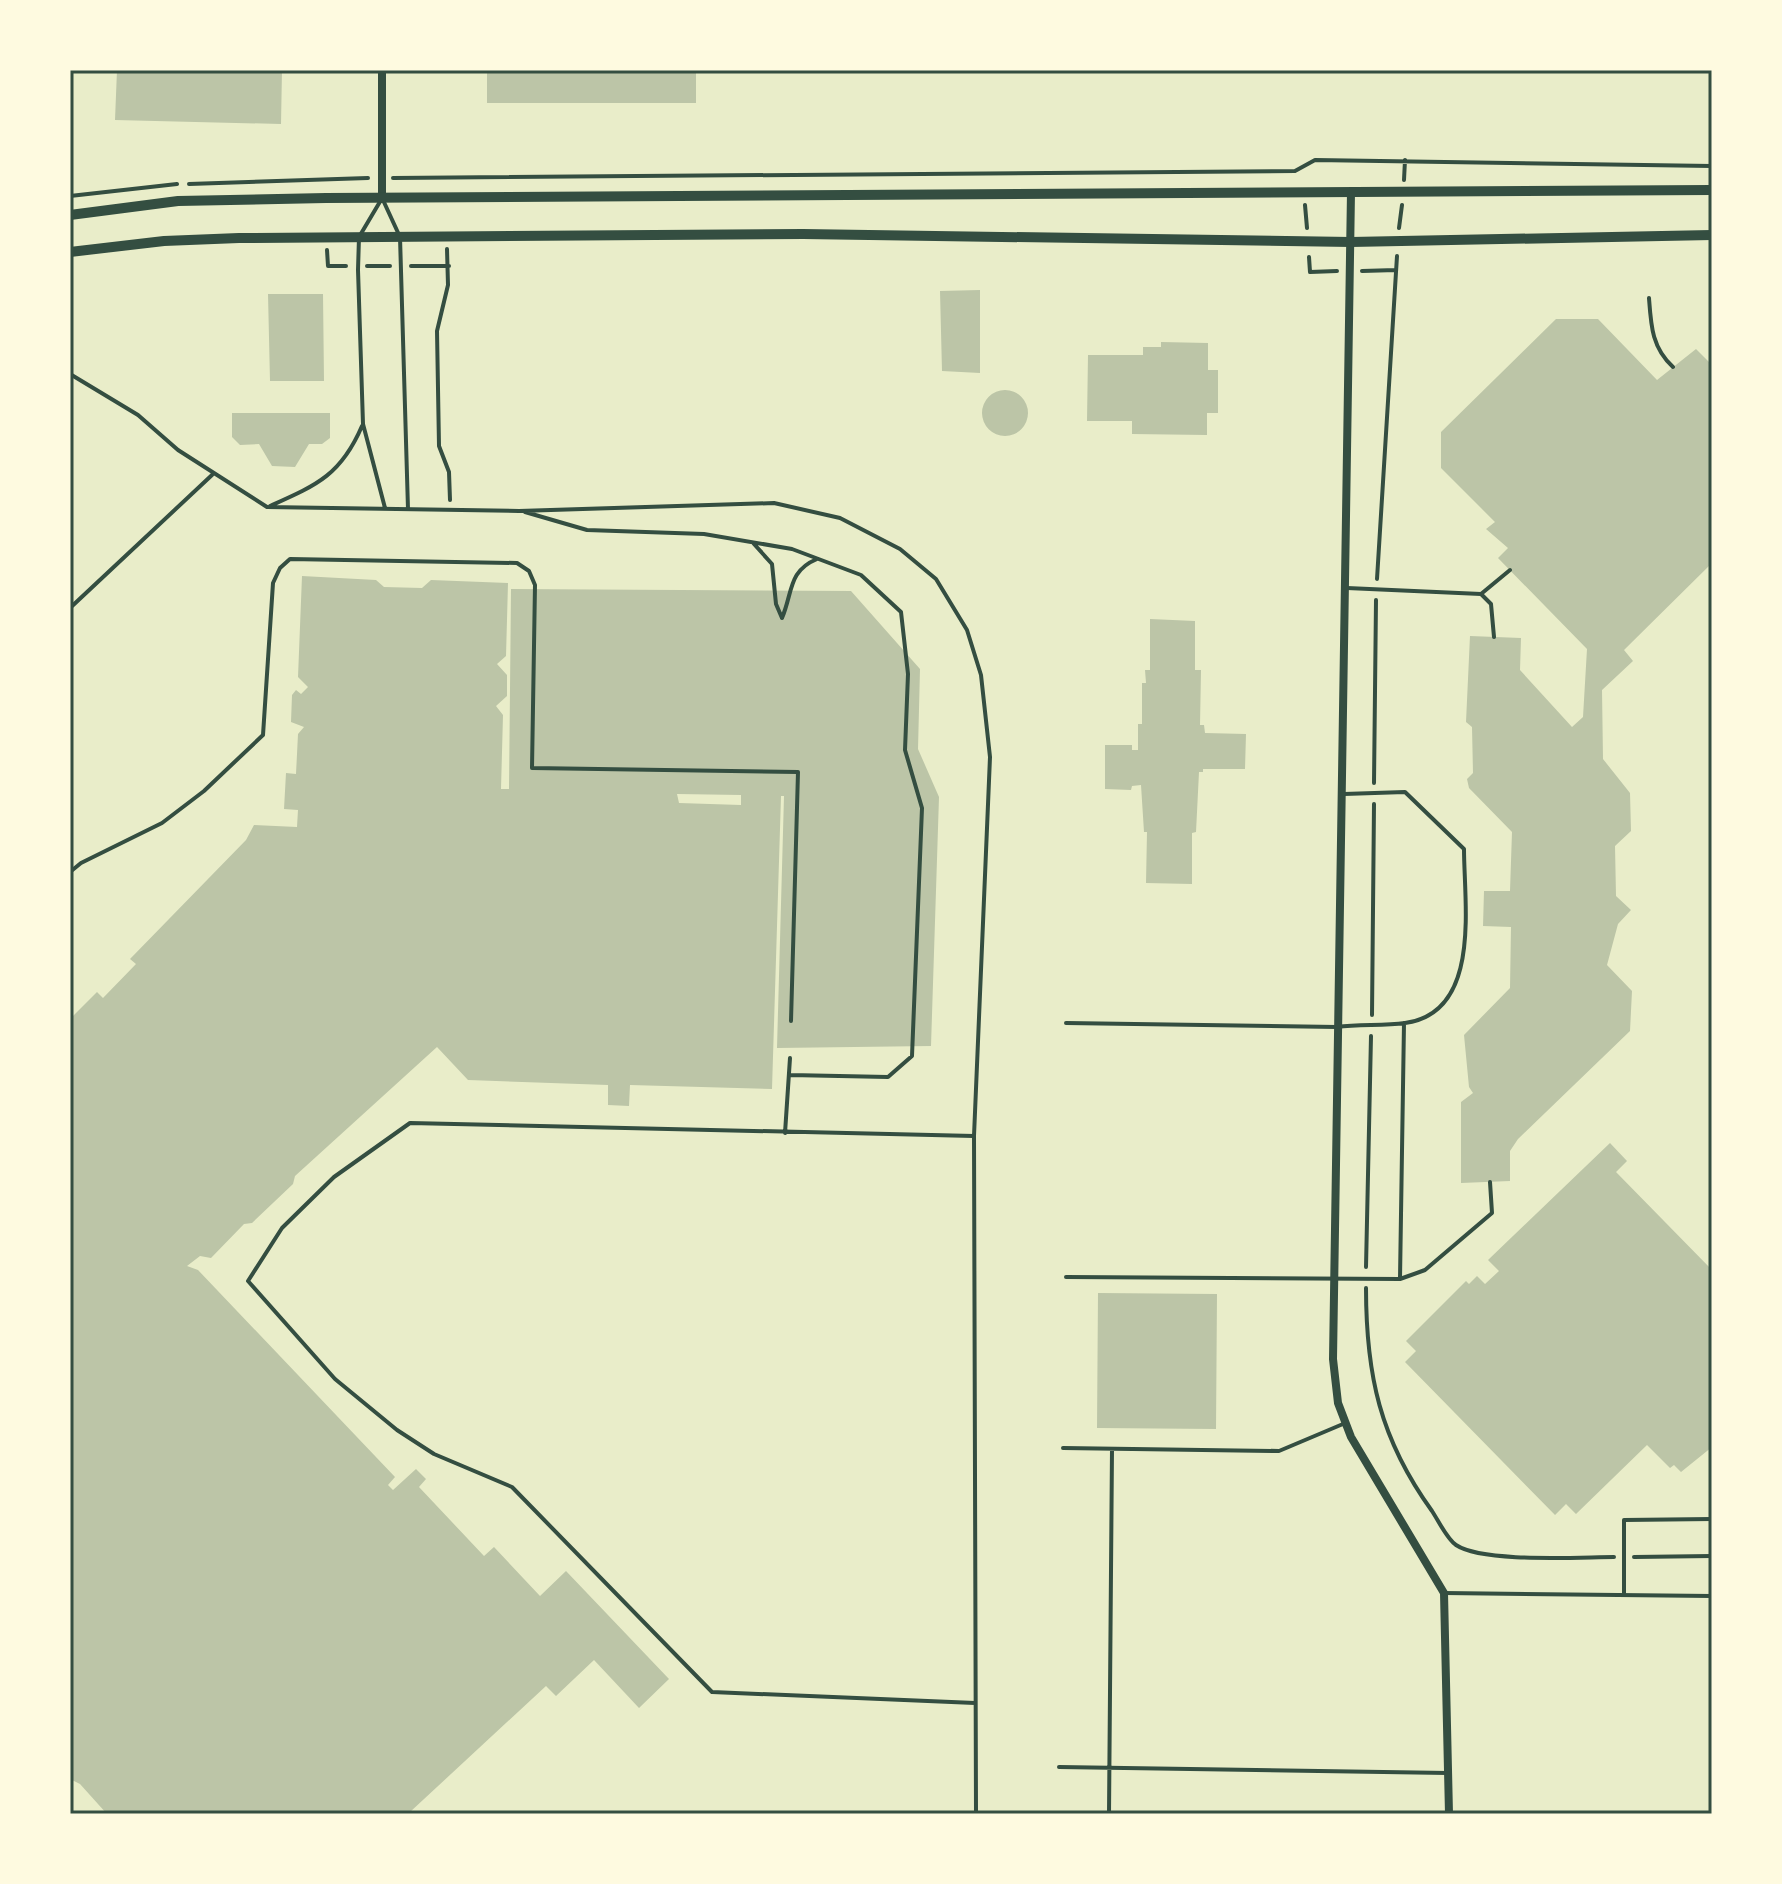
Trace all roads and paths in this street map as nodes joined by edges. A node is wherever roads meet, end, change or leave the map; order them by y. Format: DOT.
graph roads {
  1 [pos="382,70"];
  2 [pos="1405,160"];
  3 [pos="1712,166"];
  4 [pos="1303,167"];
  5 [pos="443,179"];
  6 [pos="1712,190"];
  7 [pos="1403,191"];
  8 [pos="1304,192"];
  9 [pos="1351,192"];
  10 [pos="382,198"];
  11 [pos="70,215"];
  12 [pos="1712,235"];
  13 [pos="359,237"];
  14 [pos="400,237"];
  15 [pos="1308,241"];
  16 [pos="1398,241"];
  17 [pos="1351,242"];
  18 [pos="70,252"];
  19 [pos="449,266"];
  20 [pos="1396,270"];
  21 [pos="1310,272"];
  22 [pos="1649,298"];
  23 [pos="1673,367"];
  24 [pos="70,374"];
  25 [pos="363,424"];
  26 [pos="212,475"];
  27 [pos="449,480"];
  28 [pos="267,507"];
  29 [pos="385,508"];
  30 [pos="408,509"];
  31 [pos="519,511"];
  32 [pos="752,543"];
  33 [pos="817,559"];
  34 [pos="1510,570"];
  35 [pos="1345,588"];
  36 [pos="1481,594"];
  37 [pos="70,608"];
  38 [pos="1494,637"];
  39 [pos="1341,794"];
  40 [pos="70,872"];
  41 [pos="791,1021"];
  42 [pos="1066,1023"];
  43 [pos="1404,1023"];
  44 [pos="1337,1027"];
  45 [pos="790,1058"];
  46 [pos="790,1075"];
  47 [pos="785,1133"];
  48 [pos="974,1136"];
  49 [pos="1490,1182"];
  50 [pos="1066,1277"];
  51 [pos="1333,1277"];
  52 [pos="1400,1279"];
  53 [pos="1366,1305"];
  54 [pos="1346,1423"];
  55 [pos="1063,1448"];
  56 [pos="1112,1449"];
  57 [pos="1712,1519"];
  58 [pos="1712,1556"];
  59 [pos="1624,1557"];
  60 [pos="1444,1593"];
  61 [pos="1624,1595"];
  62 [pos="1712,1596"];
  63 [pos="975,1703"];
  64 [pos="1059,1767"];
  65 [pos="1110,1768"];
  66 [pos="1448,1773"];
  67 [pos="976,1814"];
  68 [pos="1109,1814"];
  69 [pos="1449,1814"];
  1 -- 10 [label="street"];
  2 -- 3 [label="path"];
  2 -- 4 [label="path"];
  2 -- 7 [label="path"];
  4 -- 5 [label="path"];
  4 -- 8 [label="path"];
  6 -- 7 [label="street"];
  7 -- 9 [label="street"];
  7 -- 16 [label="path"];
  8 -- 9 [label="street"];
  8 -- 10 [label="street"];
  8 -- 15 [label="path"];
  9 -- 17 [label="street"];
  10 -- 11 [label="street"];
  10 -- 13 [label="lane"];
  10 -- 14 [label="lane"];
  12 -- 16 [label="street"];
  13 -- 14 [label="street"];
  13 -- 18 [label="street"];
  13 -- 25 [label="lane"];
  14 -- 15 [label="street"];
  14 -- 30 [label="lane"];
  15 -- 17 [label="street"];
  15 -- 21 [label="path"];
  16 -- 17 [label="street"];
  16 -- 20 [label="path"];
  17 -- 35 [label="street"];
  19 -- 27 [label="path"];
  22 -- 23 [label="lane"];
  24 -- 26 [label="lane"];
  25 -- 28 [label="lane"];
  25 -- 29 [label="lane"];
  26 -- 28 [label="lane"];
  26 -- 37 [label="lane"];
  28 -- 29 [label="lane"];
  29 -- 30 [label="lane"];
  30 -- 31 [label="lane"];
  31 -- 32 [label="lane"];
  31 -- 48 [label="lane"];
  32 -- 33 [label="lane"];
  32 -- 33 [label="lane"];
  33 -- 46 [label="lane"];
  34 -- 36 [label="lane"];
  35 -- 36 [label="lane"];
  35 -- 39 [label="street"];
  36 -- 38 [label="lane"];
  39 -- 43 [label="lane"];
  39 -- 44 [label="street"];
  40 -- 41 [label="lane"];
  42 -- 44 [label="lane"];
  43 -- 44 [label="lane"];
  43 -- 52 [label="lane"];
  44 -- 51 [label="street"];
  45 -- 46 [label="lane"];
  46 -- 47 [label="lane"];
  47 -- 48 [label="lane"];
  47 -- 63 [label="lane"];
  48 -- 63 [label="lane"];
  49 -- 52 [label="lane"];
  50 -- 51 [label="lane"];
  51 -- 52 [label="lane"];
  51 -- 54 [label="street"];
  53 -- 59 [label="path"];
  54 -- 56 [label="lane"];
  54 -- 60 [label="street"];
  55 -- 56 [label="lane"];
  56 -- 65 [label="lane"];
  57 -- 59 [label="lane"];
  58 -- 59 [label="path"];
  59 -- 61 [label="lane"];
  60 -- 61 [label="lane"];
  60 -- 66 [label="street"];
  61 -- 62 [label="lane"];
  63 -- 67 [label="lane"];
  64 -- 65 [label="lane"];
  65 -- 66 [label="lane"];
  65 -- 68 [label="lane"];
  66 -- 69 [label="street"];
}
